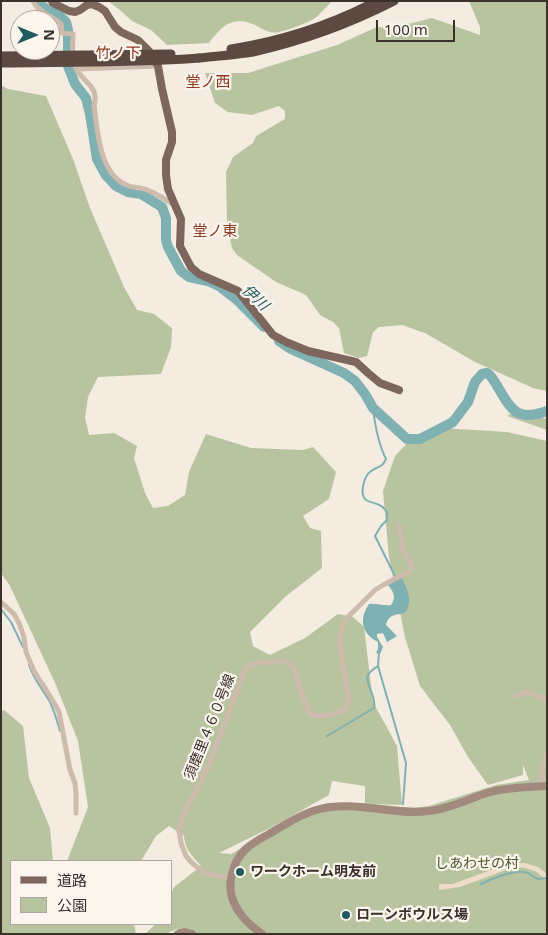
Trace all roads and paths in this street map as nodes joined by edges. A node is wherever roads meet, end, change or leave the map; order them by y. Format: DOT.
graph roads {
  1 [pos="33,1"];
  2 [pos="52,1"];
  3 [pos="378,1"];
  4 [pos="394,1"];
  5 [pos="1,56"];
  6 [pos="199,56"];
  7 [pos="1,62"];
  8 [pos="158,66"];
  9 [pos="76,69"];
  10 [pos="174,205"];
  11 [pos="399,390"];
  12 [pos="399,526"];
  13 [pos="1,602"];
  14 [pos="547,694"];
  15 [pos="516,696"];
  16 [pos="547,699"];
  17 [pos="547,753"];
  18 [pos="545,786"];
  19 [pos="76,813"];
  20 [pos="230,878"];
  21 [pos="178,934"];
  22 [pos="192,934"];
  23 [pos="262,934"];
  1 -- 9 [label="street"];
  2 -- 8 [label="main road"];
  3 -- 6 [label="highway"];
  4 -- 6 [label="highway"];
  5 -- 6 [label="highway, bridge"];
  6 -- 7 [label="highway, bridge"];
  8 -- 9 [label="street"];
  8 -- 10 [label="main road"];
  9 -- 10 [label="street"];
  10 -- 11 [label="main road"];
  12 -- 20 [label="street, 須磨里４６０号線"];
  13 -- 19 [label="street"];
  14 -- 16 [label="street"];
  15 -- 16 [label="street"];
  17 -- 18 [label="street"];
  18 -- 20 [label="street"];
  20 -- 23 [label="street"];
  21 -- 22 [label="street"];
}
